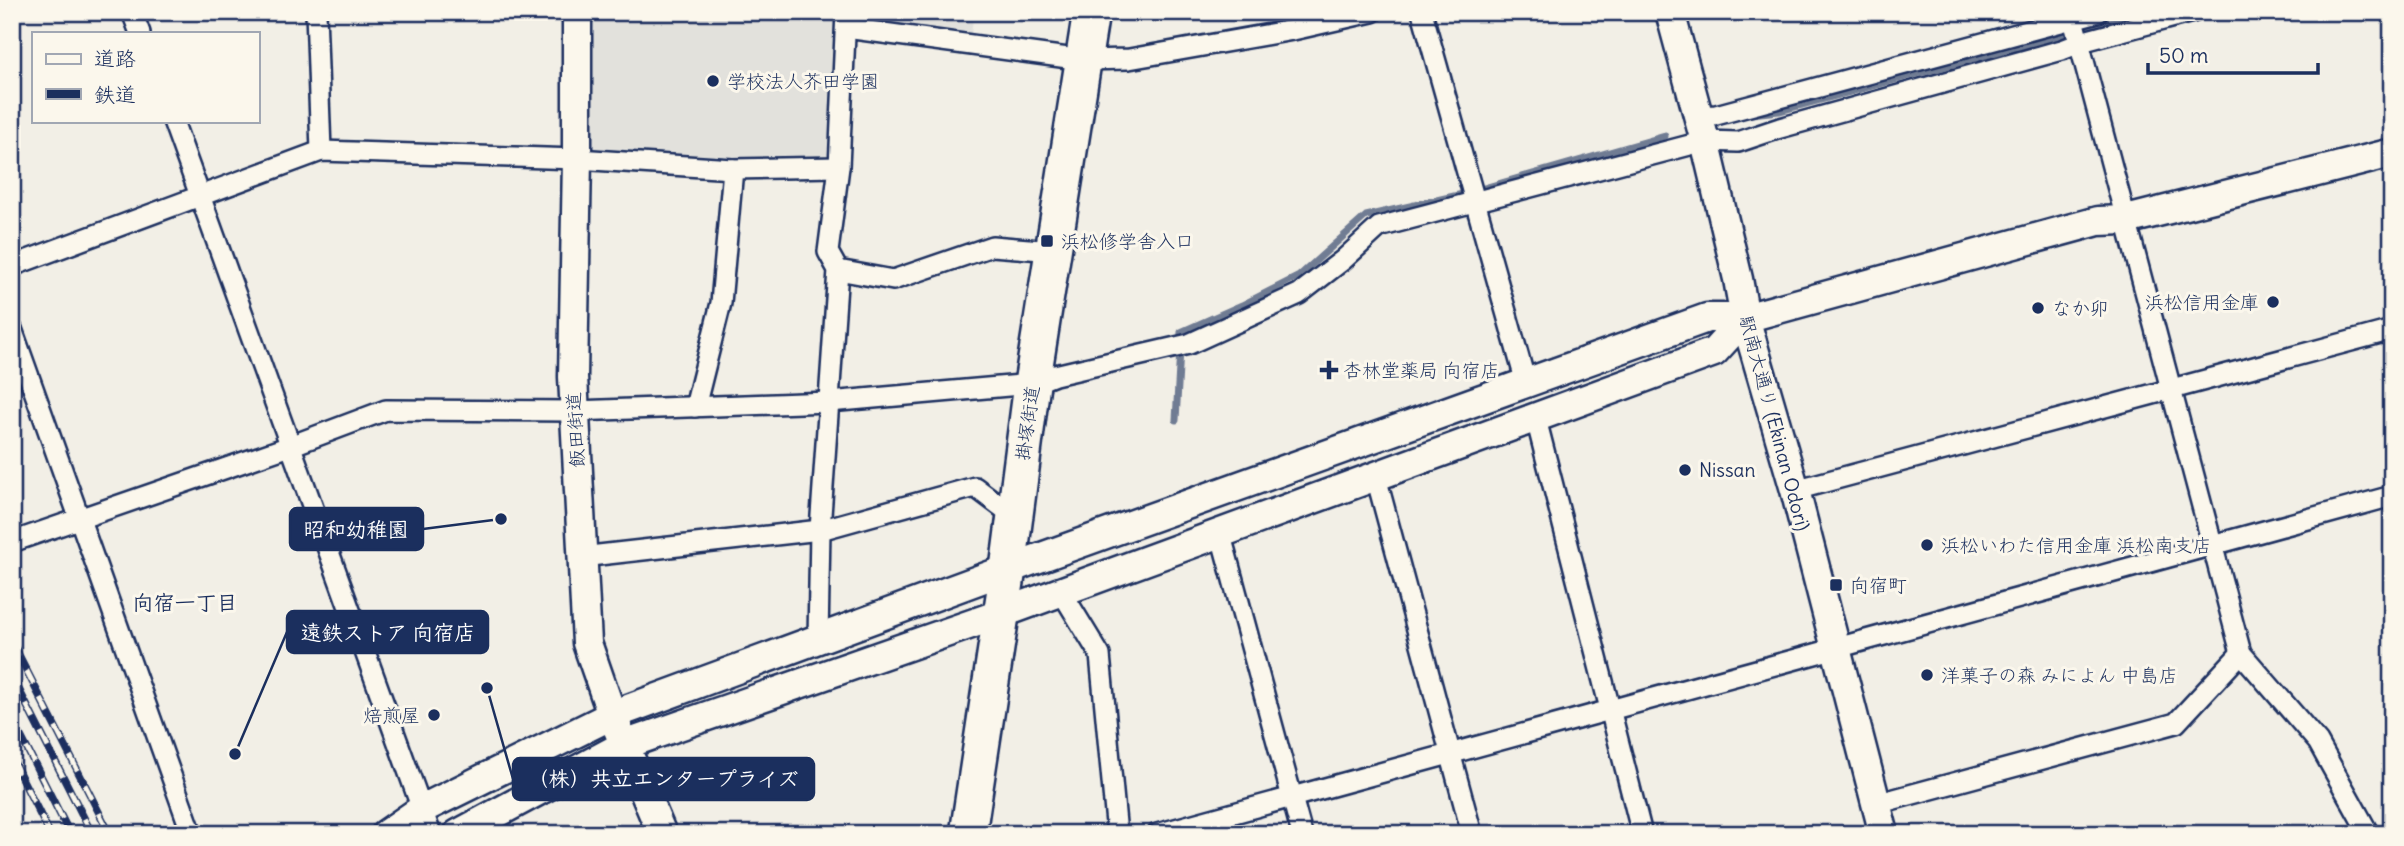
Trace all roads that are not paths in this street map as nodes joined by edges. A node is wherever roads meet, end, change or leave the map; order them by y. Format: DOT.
graph roads {
  1 [pos="132,12"];
  2 [pos="316,12"];
  3 [pos="577,12"];
  4 [pos="1091,12"];
  5 [pos="1372,12"];
  6 [pos="1422,12"];
  7 [pos="1670,12"];
  8 [pos="2098,12"];
  9 [pos="2193,12"];
  10 [pos="846,20"];
  11 [pos="2075,28"];
  12 [pos="140,32"];
  13 [pos="1083,60"];
  14 [pos="173,122"];
  15 [pos="1702,129"];
  16 [pos="321,151"];
  17 [pos="2392,153"];
  18 [pos="577,159"];
  19 [pos="839,167"];
  20 [pos="733,169"];
  21 [pos="1474,195"];
  22 [pos="202,196"];
  23 [pos="2126,220"];
  24 [pos="1053,251"];
  25 [pos="12,266"];
  26 [pos="838,270"];
  27 [pos="1745,318"];
  28 [pos="12,329"];
  29 [pos="2392,330"];
  30 [pos="1526,383"];
  31 [pos="1032,384"];
  32 [pos="2171,390"];
  33 [pos="830,402"];
  34 [pos="695,407"];
  35 [pos="574,411"];
  36 [pos="1536,419"];
  37 [pos="290,446"];
  38 [pos="1376,478"];
  39 [pos="1795,490"];
  40 [pos="2392,496"];
  41 [pos="1015,517"];
  42 [pos="78,519"];
  43 [pos="820,530"];
  44 [pos="1220,532"];
  45 [pos="12,542"];
  46 [pos="2211,545"];
  47 [pos="581,557"];
  48 [pos="1008,569"];
  49 [pos="1061,591"];
  50 [pos="1000,614"];
  51 [pos="818,639"];
  52 [pos="1834,647"];
  53 [pos="2241,653"];
  54 [pos="1610,708"];
  55 [pos="612,715"];
  56 [pos="624,746"];
  57 [pos="1451,753"];
  58 [pos="1293,797"];
  59 [pos="1876,804"];
  60 [pos="427,821"];
  61 [pos="2365,833"];
  62 [pos="192,834"];
  63 [pos="386,834"];
  64 [pos="458,834"];
  65 [pos="662,834"];
  66 [pos="968,834"];
  67 [pos="1117,834"];
  68 [pos="1157,834"];
  69 [pos="1302,834"];
  70 [pos="1472,834"];
  71 [pos="1642,834"];
  72 [pos="1884,834"];
  1 -- 12 [label="street"];
  2 -- 16 [label="street"];
  3 -- 18 [label="street, 飯田街道"];
  4 -- 13 [label="highway, 掛塚街道"];
  5 -- 13 [label="street"];
  6 -- 21 [label="street"];
  7 -- 15 [label="street, 駅南大通り (Ekinan Odori)"];
  8 -- 11 [label="street"];
  9 -- 11 [label="street"];
  10 -- 13 [label="street"];
  10 -- 19 [label="street"];
  11 -- 15 [label="street"];
  11 -- 15 [label="street"];
  11 -- 23 [label="street"];
  13 -- 24 [label="highway, 掛塚街道"];
  14 -- 22 [label="street"];
  15 -- 21 [label="street"];
  15 -- 27 [label="street, 駅南大通り (Ekinan Odori)"];
  16 -- 18 [label="street"];
  16 -- 22 [label="street"];
  17 -- 23 [label="street"];
  18 -- 20 [label="street"];
  18 -- 35 [label="street, 飯田街道"];
  19 -- 20 [label="street"];
  19 -- 26 [label="street"];
  20 -- 34 [label="street"];
  21 -- 30 [label="street"];
  21 -- 31 [label="street"];
  22 -- 25 [label="street"];
  22 -- 37 [label="street"];
  23 -- 27 [label="street"];
  23 -- 32 [label="street"];
  24 -- 26 [label="street"];
  24 -- 31 [label="highway, 掛塚街道"];
  26 -- 33 [label="street"];
  27 -- 30 [label="street"];
  27 -- 36 [label="street"];
  27 -- 39 [label="street, 駅南大通り (Ekinan Odori)"];
  28 -- 42 [label="street"];
  29 -- 32 [label="street"];
  30 -- 48 [label="street"];
  31 -- 33 [label="street"];
  31 -- 41 [label="highway, 掛塚街道"];
  32 -- 39 [label="street"];
  32 -- 46 [label="street"];
  33 -- 34 [label="street"];
  33 -- 43 [label="street"];
  34 -- 35 [label="street"];
  35 -- 37 [label="street"];
  35 -- 47 [label="street, 飯田街道"];
  36 -- 38 [label="street"];
  36 -- 54 [label="street"];
  37 -- 42 [label="street"];
  37 -- 60 [label="street"];
  38 -- 44 [label="street"];
  38 -- 57 [label="street"];
  39 -- 52 [label="street, 駅南大通り (Ekinan Odori)"];
  40 -- 46 [label="street"];
  41 -- 43 [label="street"];
  41 -- 48 [label="highway, 掛塚街道"];
  42 -- 45 [label="street"];
  42 -- 62 [label="street"];
  43 -- 47 [label="street"];
  43 -- 51 [label="street"];
  44 -- 49 [label="street"];
  44 -- 58 [label="street"];
  46 -- 52 [label="street"];
  46 -- 53 [label="street"];
  47 -- 55 [label="street, 飯田街道"];
  48 -- 50 [label="highway, 掛塚街道"];
  48 -- 51 [label="street"];
  49 -- 50 [label="street"];
  49 -- 67 [label="street"];
  50 -- 56 [label="street"];
  50 -- 66 [label="highway, 掛塚街道"];
  51 -- 55 [label="street"];
  52 -- 54 [label="street"];
  52 -- 59 [label="street, 駅南大通り (Ekinan Odori)"];
  53 -- 59 [label="street"];
  53 -- 61 [label="street"];
  54 -- 57 [label="street"];
  54 -- 71 [label="street"];
  55 -- 56 [label="street, 飯田街道"];
  55 -- 60 [label="street"];
  56 -- 64 [label="street"];
  56 -- 65 [label="street, 飯田街道"];
  57 -- 58 [label="street"];
  57 -- 70 [label="street"];
  58 -- 68 [label="street"];
  58 -- 69 [label="street"];
  59 -- 72 [label="street, 駅南大通り (Ekinan Odori)"];
  60 -- 63 [label="street"];
}
